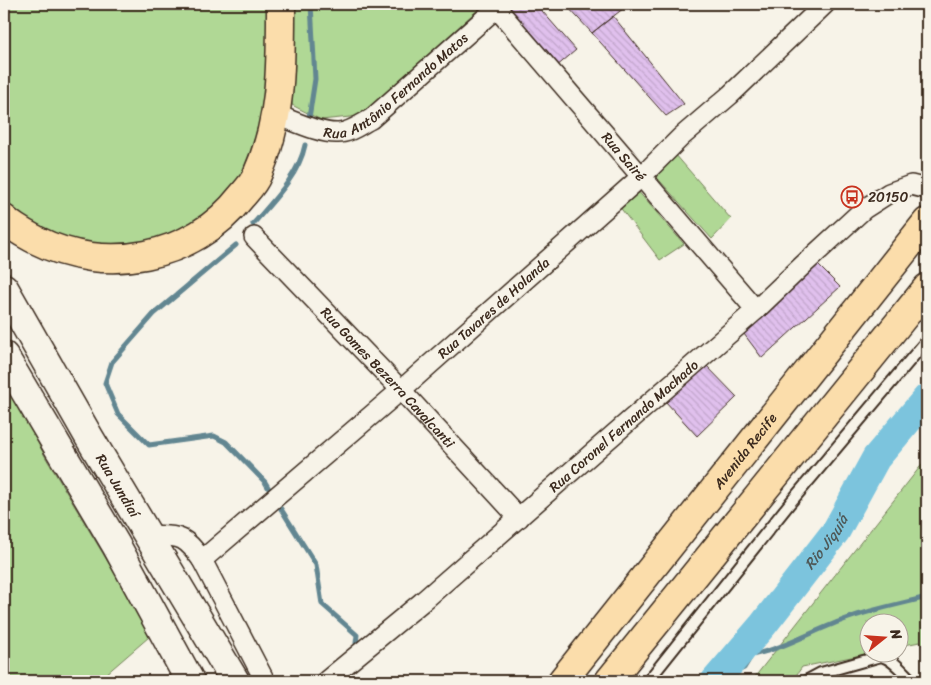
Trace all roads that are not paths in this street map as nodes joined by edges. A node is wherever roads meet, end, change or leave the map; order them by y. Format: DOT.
graph roads {
  1 [pos="281,4"];
  2 [pos="825,4"];
  3 [pos="497,5"];
  4 [pos="277,115"];
  5 [pos="642,176"];
  6 [pos="927,189"];
  7 [pos="4,219"];
  8 [pos="927,222"];
  9 [pos="254,237"];
  10 [pos="4,288"];
  11 [pos="927,288"];
  12 [pos="756,310"];
  13 [pos="927,340"];
  14 [pos="4,356"];
  15 [pos="401,390"];
  16 [pos="519,518"];
  17 [pos="148,535"];
  18 [pos="202,560"];
  19 [pos="190,681"];
  20 [pos="235,681"];
  21 [pos="265,681"];
  22 [pos="326,681"];
  23 [pos="562,681"];
  24 [pos="609,681"];
  25 [pos="648,681"];
  26 [pos="806,681"];
  27 [pos="912,681"];
  1 -- 4 [label="main road"];
  2 -- 5 [label="street, Rua Tavares de Holanda"];
  3 -- 4 [label="street, Rua Antônio Fernando Matos"];
  3 -- 5 [label="street, Rua Sairé"];
  4 -- 7 [label="main road"];
  5 -- 12 [label="street, Rua Sairé"];
  5 -- 15 [label="street, Rua Tavares de Holanda"];
  6 -- 12 [label="street, Rua Coronel Fernando Machado"];
  8 -- 23 [label="main road, Avenida Recife"];
  9 -- 15 [label="street, Rua Gomes Bezerra Cavalcanti"];
  10 -- 17 [label="main road, Rua Jundiaí"];
  11 -- 24 [label="main road"];
  12 -- 16 [label="street, Rua Coronel Fernando Machado"];
  13 -- 25 [label="lane"];
  14 -- 19 [label="main road"];
  15 -- 16 [label="street, Rua Gomes Bezerra Cavalcanti"];
  15 -- 18 [label="street, Rua Tavares de Holanda"];
  16 -- 22 [label="street, Rua Coronel Fernando Machado"];
  17 -- 18 [label="street"];
  17 -- 20 [label="main road, Rua Jundiaí"];
  18 -- 21 [label="street"];
  26 -- 27 [label="lane"];
}
